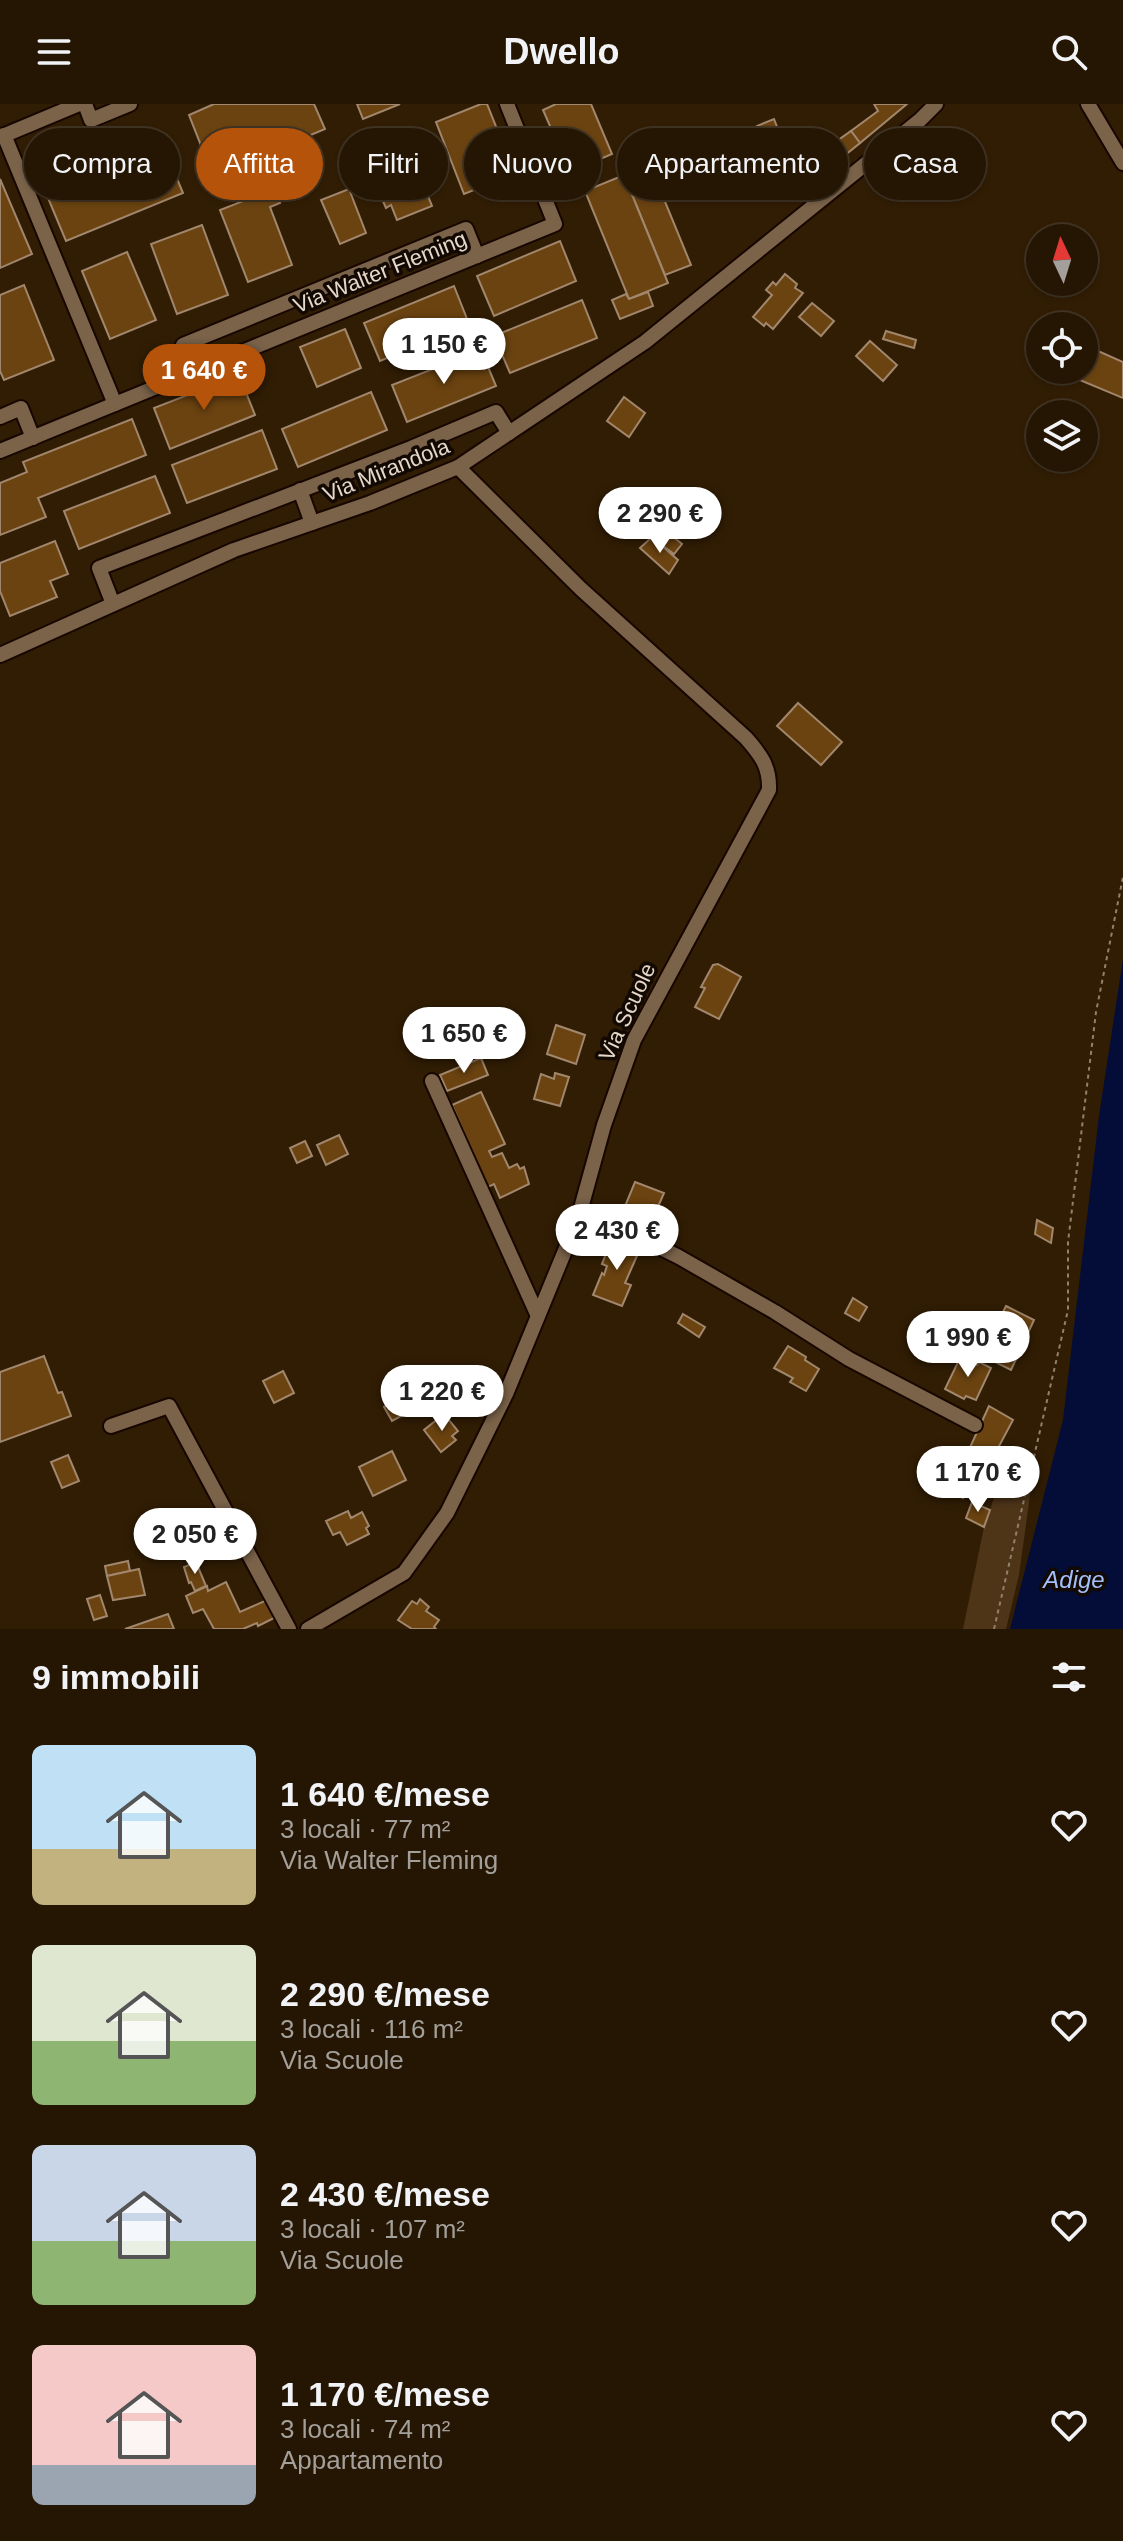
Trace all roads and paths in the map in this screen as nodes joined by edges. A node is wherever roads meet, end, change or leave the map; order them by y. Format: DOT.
graph roads {
  1 [pos="82,104"];
  2 [pos="130,104"];
  3 [pos="507,104"];
  4 [pos="936,104"];
  5 [pos="1088,104"];
  6 [pos="2,136"];
  7 [pos="1123,163"];
  8 [pos="477,256"];
  9 [pos="326,287"];
  10 [pos="337,313"];
  11 [pos="194,372"];
  12 [pos="115,404"];
  13 [pos="0,417"];
  14 [pos="509,433"];
  15 [pos="33,438"];
  16 [pos="0,451"];
  17 [pos="458,467"];
  18 [pos="300,490"];
  19 [pos="312,523"];
  20 [pos="113,604"];
  21 [pos="0,655"];
  22 [pos="1123,877"];
  23 [pos="432,1081"];
  24 [pos="581,1208"];
  25 [pos="538,1316"];
  26 [pos="975,1425"];
  27 [pos="111,1426"];
  28 [pos="289,1629"];
  29 [pos="308,1629"];
  30 [pos="994,1629"];
  1 -- 2 [label="street"];
  1 -- 6 [label="street"];
  3 -- 8 [label="street, Via Walter Fleming"];
  4 -- 14 [label="street, Via Mirandola"];
  5 -- 7 [label="street"];
  6 -- 12 [label="street"];
  8 -- 9 [label="street"];
  8 -- 10 [label="street, Via Walter Fleming"];
  9 -- 10 [label="street"];
  9 -- 11 [label="street"];
  10 -- 11 [label="street, Via Walter Fleming"];
  11 -- 12 [label="street, Via Walter Fleming"];
  12 -- 15 [label="street, Via Walter Fleming"];
  13 -- 15 [label="street"];
  14 -- 17 [label="street, Via Mirandola"];
  14 -- 18 [label="street"];
  15 -- 16 [label="street, Via Walter Fleming"];
  17 -- 19 [label="street, Via Mirandola"];
  17 -- 24 [label="street, Via Scuole"];
  18 -- 19 [label="street"];
  18 -- 20 [label="street"];
  19 -- 20 [label="street, Via Mirandola"];
  20 -- 21 [label="street, Via Mirandola"];
  22 -- 30 [label="path"];
  23 -- 25 [label="street"];
  24 -- 25 [label="street, Via Scuole"];
  24 -- 26 [label="street"];
  25 -- 29 [label="street, Via Scuole"];
  27 -- 28 [label="street"];
}
